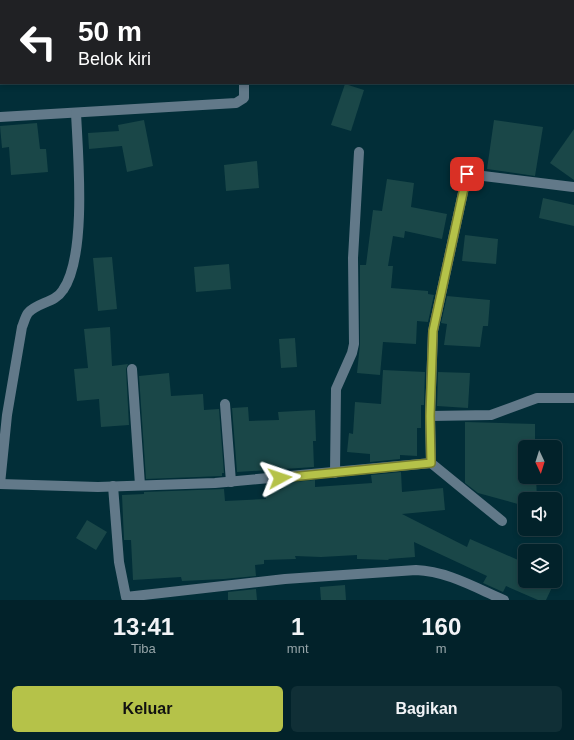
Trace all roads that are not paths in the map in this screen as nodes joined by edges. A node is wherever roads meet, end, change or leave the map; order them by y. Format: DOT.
graph roads {
  1 [pos="244,84"];
  2 [pos="76,113"];
  3 [pos="0,118"];
  4 [pos="359,152"];
  5 [pos="573,187"];
  6 [pos="132,369"];
  7 [pos="574,398"];
  8 [pos="225,404"];
  9 [pos="430,416"];
  10 [pos="431,463"];
  11 [pos="336,473"];
  12 [pos="231,482"];
  13 [pos="0,484"];
  14 [pos="140,485"];
  15 [pos="113,486"];
  16 [pos="502,521"];
  17 [pos="126,598"];
  18 [pos="504,600"];
  1 -- 2 [label="street"];
  2 -- 3 [label="street"];
  2 -- 13 [label="street"];
  4 -- 11 [label="street"];
  5 -- 9 [label="street"];
  6 -- 14 [label="street"];
  7 -- 9 [label="street"];
  8 -- 12 [label="street"];
  9 -- 10 [label="street"];
  10 -- 11 [label="street"];
  10 -- 16 [label="street"];
  11 -- 12 [label="street"];
  12 -- 14 [label="street"];
  13 -- 15 [label="street"];
  14 -- 15 [label="street"];
  15 -- 17 [label="street"];
  17 -- 18 [label="street"];
}
